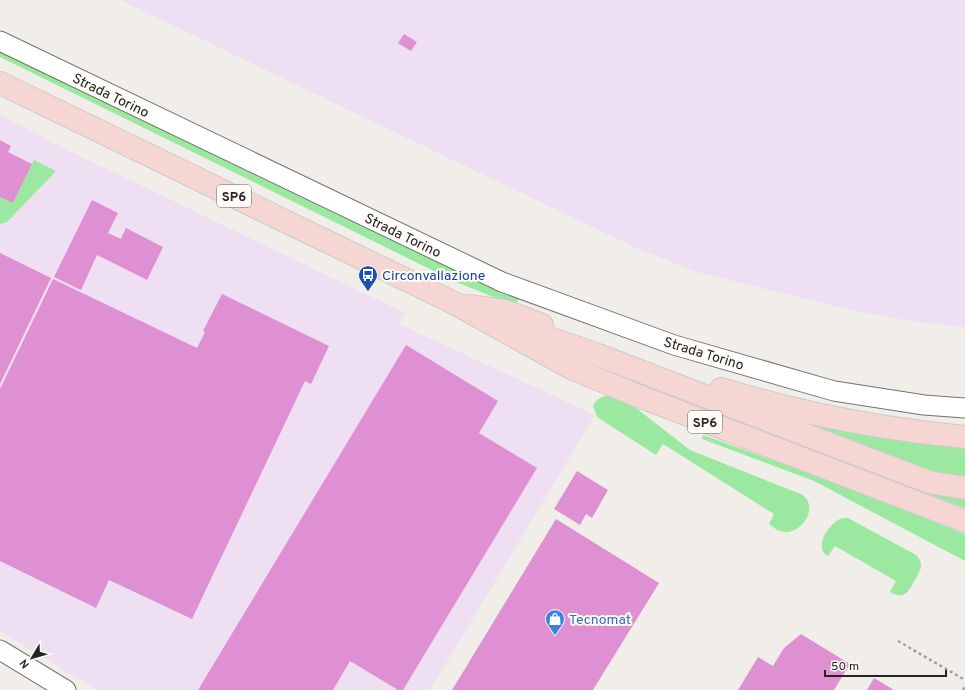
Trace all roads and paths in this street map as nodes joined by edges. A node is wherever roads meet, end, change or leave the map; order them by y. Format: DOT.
graph roads {
  1 [pos="0,41"];
  2 [pos="5,90"];
  3 [pos="454,303"];
  4 [pos="965,408"];
  5 [pos="965,437"];
  6 [pos="965,488"];
  7 [pos="965,521"];
  8 [pos="898,641"];
  9 [pos="0,650"];
  10 [pos="965,680"];
  11 [pos="965,686"];
  12 [pos="66,690"];
  13 [pos="963,690"];
  1 -- 4 [label="street, Strada Torino"];
  2 -- 3 [label="main road, SP6"];
  3 -- 5 [label="main road, SP6"];
  3 -- 6 [label="main road, SP6"];
  3 -- 7 [label="main road, SP6"];
  8 -- 10 [label="path"];
  9 -- 12 [label="street"];
  11 -- 13 [label="path"];
}
